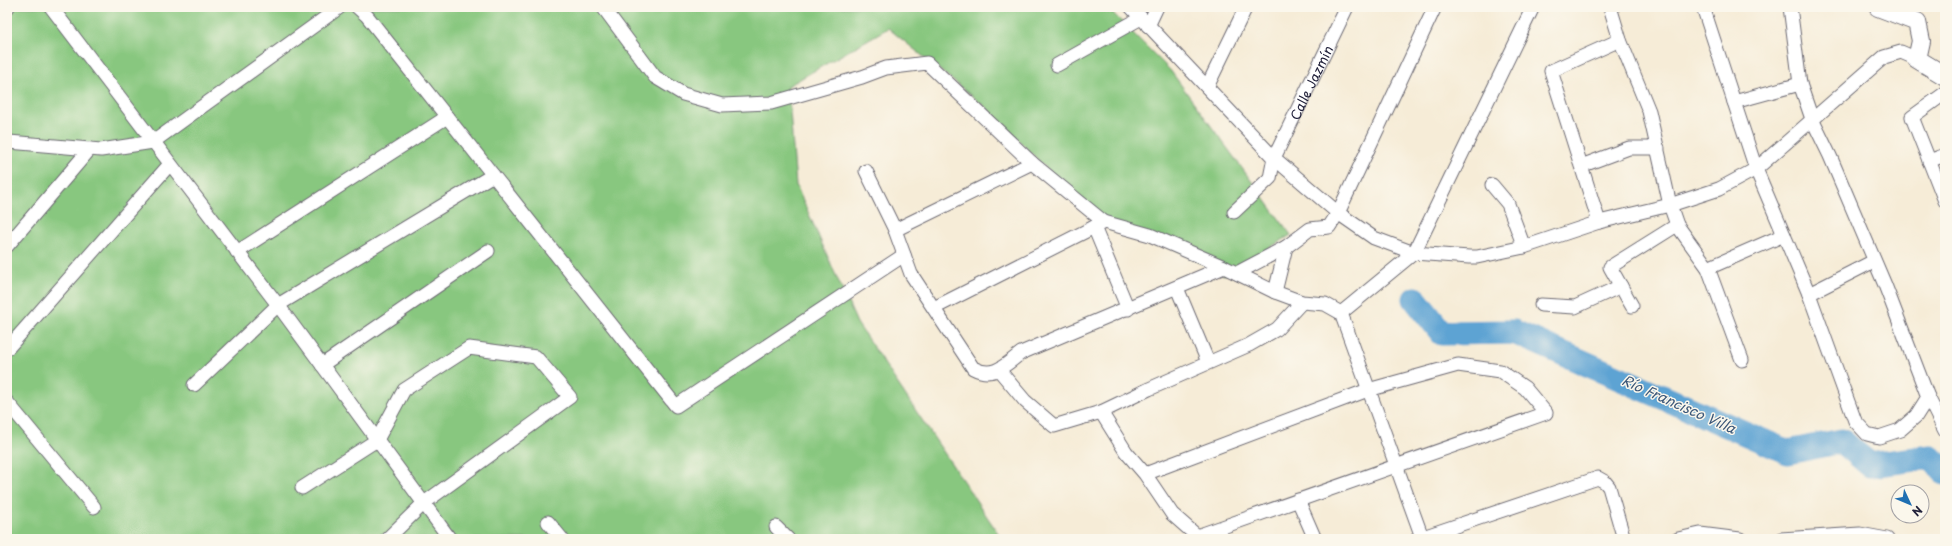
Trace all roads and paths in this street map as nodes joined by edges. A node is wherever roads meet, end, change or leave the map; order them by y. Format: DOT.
graph roads {
  1 [pos="51,7"];
  2 [pos="340,7"];
  3 [pos="357,7"];
  4 [pos="603,7"];
  5 [pos="1131,7"];
  6 [pos="1157,7"];
  7 [pos="1246,7"];
  8 [pos="1347,7"];
  9 [pos="1435,7"];
  10 [pos="1533,7"];
  11 [pos="1610,7"];
  12 [pos="1703,7"];
  13 [pos="1790,7"];
  14 [pos="1878,7"];
  15 [pos="1144,22"];
  16 [pos="1620,40"];
  17 [pos="1917,59"];
  18 [pos="1057,65"];
  19 [pos="1945,76"];
  20 [pos="1800,84"];
  21 [pos="1207,87"];
  22 [pos="1945,93"];
  23 [pos="1734,102"];
  24 [pos="447,117"];
  25 [pos="1812,119"];
  26 [pos="153,142"];
  27 [pos="7,144"];
  28 [pos="1658,148"];
  29 [pos="90,149"];
  30 [pos="1945,155"];
  31 [pos="1274,158"];
  32 [pos="1929,161"];
  33 [pos="1032,163"];
  34 [pos="170,164"];
  35 [pos="1581,166"];
  36 [pos="1756,169"];
  37 [pos="866,171"];
  38 [pos="493,175"];
  39 [pos="1492,185"];
  40 [pos="1945,201"];
  41 [pos="1670,205"];
  42 [pos="1234,212"];
  43 [pos="1338,213"];
  44 [pos="1599,222"];
  45 [pos="1677,224"];
  46 [pos="1099,225"];
  47 [pos="895,230"];
  48 [pos="1784,236"];
  49 [pos="7,246"];
  50 [pos="1286,247"];
  51 [pos="1524,247"];
  52 [pos="488,251"];
  53 [pos="237,252"];
  54 [pos="1414,253"];
  55 [pos="904,255"];
  56 [pos="1874,261"];
  57 [pos="1224,267"];
  58 [pos="1708,268"];
  59 [pos="1237,273"];
  60 [pos="1620,286"];
  61 [pos="1177,288"];
  62 [pos="1275,292"];
  63 [pos="1808,294"];
  64 [pos="1302,302"];
  65 [pos="278,305"];
  66 [pos="1541,305"];
  67 [pos="1632,306"];
  68 [pos="934,308"];
  69 [pos="1128,309"];
  70 [pos="1341,313"];
  71 [pos="7,349"];
  72 [pos="1742,360"];
  73 [pos="1208,362"];
  74 [pos="322,365"];
  75 [pos="999,370"];
  76 [pos="194,386"];
  77 [pos="1368,390"];
  78 [pos="1928,397"];
  79 [pos="7,402"];
  80 [pos="1101,412"];
  81 [pos="1945,431"];
  82 [pos="377,440"];
  83 [pos="1395,465"];
  84 [pos="1145,474"];
  85 [pos="302,488"];
  86 [pos="1298,500"];
  87 [pos="424,503"];
  88 [pos="94,507"];
  89 [pos="548,522"];
  90 [pos="776,527"];
  91 [pos="1701,536"];
  92 [pos="1420,538"];
  93 [pos="387,539"];
  94 [pos="450,539"];
  95 [pos="562,539"];
  96 [pos="788,539"];
  97 [pos="1315,539"];
  98 [pos="1624,539"];
  99 [pos="1678,539"];
  100 [pos="1740,539"];
  101 [pos="1781,539"];
  102 [pos="1887,539"];
  1 -- 26 [label="street"];
  2 -- 26 [label="street"];
  3 -- 24 [label="street"];
  4 -- 33 [label="street"];
  5 -- 15 [label="street"];
  6 -- 15 [label="street"];
  7 -- 21 [label="street"];
  8 -- 31 [label="street, Calle Jazmín"];
  9 -- 43 [label="street"];
  10 -- 54 [label="street"];
  11 -- 16 [label="street"];
  12 -- 23 [label="street"];
  13 -- 20 [label="street"];
  14 -- 17 [label="street"];
  15 -- 18 [label="street"];
  15 -- 21 [label="street"];
  16 -- 28 [label="street"];
  16 -- 35 [label="street"];
  17 -- 19 [label="street"];
  17 -- 25 [label="street"];
  20 -- 23 [label="street"];
  20 -- 25 [label="street"];
  21 -- 31 [label="street"];
  22 -- 32 [label="street"];
  23 -- 36 [label="street"];
  24 -- 38 [label="street"];
  24 -- 53 [label="street"];
  25 -- 36 [label="street"];
  25 -- 56 [label="street"];
  26 -- 29 [label="street"];
  26 -- 34 [label="street"];
  27 -- 29 [label="street"];
  28 -- 35 [label="street"];
  28 -- 41 [label="street"];
  29 -- 49 [label="street"];
  30 -- 32 [label="street"];
  31 -- 42 [label="street, Calle Jazmín"];
  31 -- 43 [label="street"];
  32 -- 40 [label="street"];
  33 -- 46 [label="street"];
  33 -- 47 [label="street"];
  34 -- 53 [label="street"];
  34 -- 71 [label="street"];
  35 -- 44 [label="street"];
  36 -- 41 [label="street"];
  36 -- 48 [label="street"];
  37 -- 47 [label="street"];
  38 -- 55 [label="street"];
  38 -- 65 [label="street"];
  39 -- 51 [label="street"];
  41 -- 44 [label="street"];
  41 -- 45 [label="street"];
  43 -- 50 [label="street"];
  43 -- 54 [label="street"];
  44 -- 51 [label="street"];
  45 -- 58 [label="street"];
  45 -- 60 [label="street"];
  46 -- 57 [label="street"];
  46 -- 68 [label="street"];
  46 -- 69 [label="street"];
  47 -- 55 [label="street"];
  48 -- 58 [label="street"];
  48 -- 63 [label="street"];
  50 -- 59 [label="street"];
  50 -- 62 [label="street"];
  51 -- 54 [label="street"];
  52 -- 74 [label="street"];
  53 -- 65 [label="street"];
  54 -- 70 [label="street"];
  55 -- 68 [label="street"];
  56 -- 63 [label="street"];
  56 -- 78 [label="street"];
  57 -- 59 [label="street"];
  57 -- 61 [label="street"];
  58 -- 72 [label="street"];
  59 -- 62 [label="street"];
  60 -- 66 [label="street"];
  60 -- 67 [label="street"];
  61 -- 69 [label="street"];
  61 -- 73 [label="street"];
  62 -- 64 [label="street"];
  63 -- 78 [label="street"];
  64 -- 70 [label="street"];
  64 -- 73 [label="street"];
  65 -- 74 [label="street"];
  65 -- 76 [label="street"];
  68 -- 75 [label="street"];
  69 -- 75 [label="street"];
  70 -- 77 [label="street"];
  73 -- 80 [label="street"];
  74 -- 82 [label="street"];
  75 -- 80 [label="street"];
  77 -- 83 [label="street"];
  77 -- 83 [label="street"];
  77 -- 84 [label="street"];
  78 -- 81 [label="street"];
  79 -- 88 [label="street"];
  80 -- 84 [label="street"];
  82 -- 85 [label="street"];
  82 -- 87 [label="street"];
  82 -- 87 [label="street"];
  83 -- 86 [label="street"];
  83 -- 92 [label="street"];
  84 -- 86 [label="street"];
  86 -- 97 [label="street"];
  87 -- 93 [label="street"];
  87 -- 94 [label="street"];
  89 -- 95 [label="street"];
  90 -- 96 [label="street"];
  91 -- 99 [label="street"];
  91 -- 100 [label="street"];
  92 -- 98 [label="street"];
  101 -- 102 [label="street"];
}
